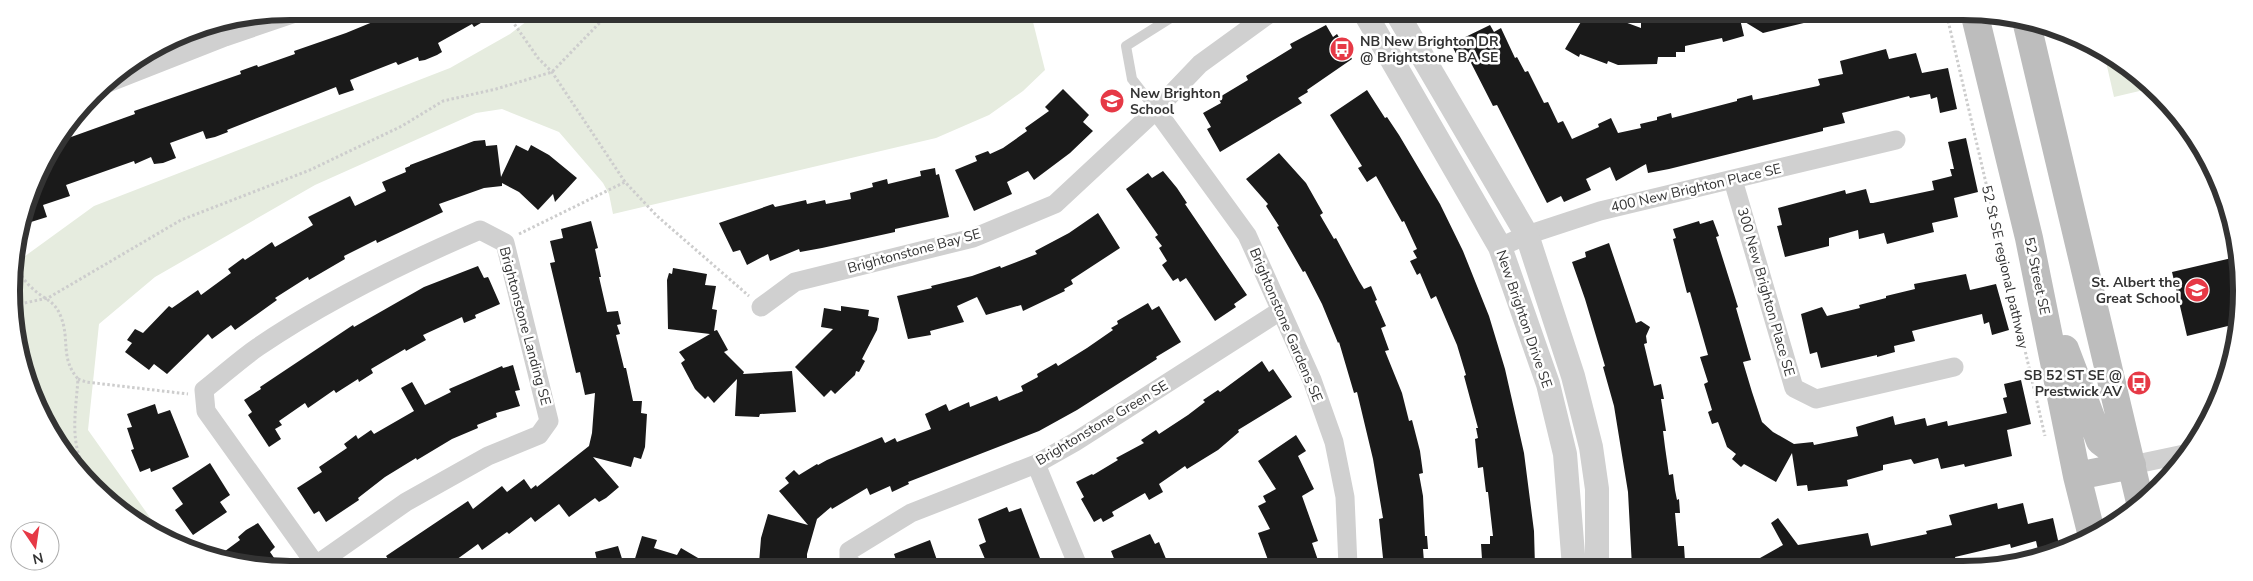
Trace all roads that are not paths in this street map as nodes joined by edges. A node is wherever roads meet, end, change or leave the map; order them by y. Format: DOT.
graph roads {
  1 [pos="1167,20"];
  2 [pos="1261,20"];
  3 [pos="1369,20"];
  4 [pos="1401,20"];
  5 [pos="1975,21"];
  6 [pos="259,22"];
  7 [pos="2028,28"];
  8 [pos="223,31"];
  9 [pos="131,72"];
  10 [pos="1156,110"];
  11 [pos="1896,140"];
  12 [pos="1733,180"];
  13 [pos="1528,235"];
  14 [pos="1500,247"];
  15 [pos="2036,271"];
  16 [pos="761,307"];
  17 [pos="1280,311"];
  18 [pos="1954,367"];
  19 [pos="2177,456"];
  20 [pos="1036,464"];
  21 [pos="2132,465"];
  22 [pos="2077,476"];
  23 [pos="2139,496"];
  24 [pos="2079,534"];
  25 [pos="313,561"];
  26 [pos="322,561"];
  27 [pos="848,561"];
  28 [pos="1076,561"];
  29 [pos="1348,561"];
  30 [pos="1574,561"];
  31 [pos="1597,561"];
  1 -- 10 [label="lane"];
  2 -- 10 [label="street, Brightonstone Bay SE"];
  3 -- 14 [label="street, New Brighton Drive SE"];
  4 -- 13 [label="street, New Brighton Drive SE"];
  5 -- 15 [label="main road, 52 Street SE"];
  6 -- 8 [label="street"];
  7 -- 21 [label="main road"];
  8 -- 9 [label="street"];
  10 -- 16 [label="street, Brightonstone Bay SE"];
  10 -- 17 [label="street, Brightonstone Gardens SE"];
  11 -- 12 [label="street, 400 New Brighton Place SE"];
  12 -- 13 [label="street, 400 New Brighton Place SE"];
  12 -- 18 [label="street, 300 New Brighton Place SE"];
  13 -- 14 [label="street, 400 New Brighton Place SE"];
  13 -- 31 [label="street, New Brighton Drive SE"];
  14 -- 30 [label="street, New Brighton Drive SE"];
  15 -- 21 [label="main road"];
  15 -- 22 [label="main road, 52 Street SE"];
  17 -- 20 [label="street, Brightonstone Green SE"];
  17 -- 29 [label="street, Brightonstone Gardens SE"];
  19 -- 21 [label="street"];
  20 -- 27 [label="street, Brightonstone Green SE"];
  20 -- 28 [label="street"];
  21 -- 22 [label="main road"];
  21 -- 23 [label="main road"];
  22 -- 24 [label="main road, 52 Street SE"];
  25 -- 26 [label="street, Brightonstone Landing SE"];
}
